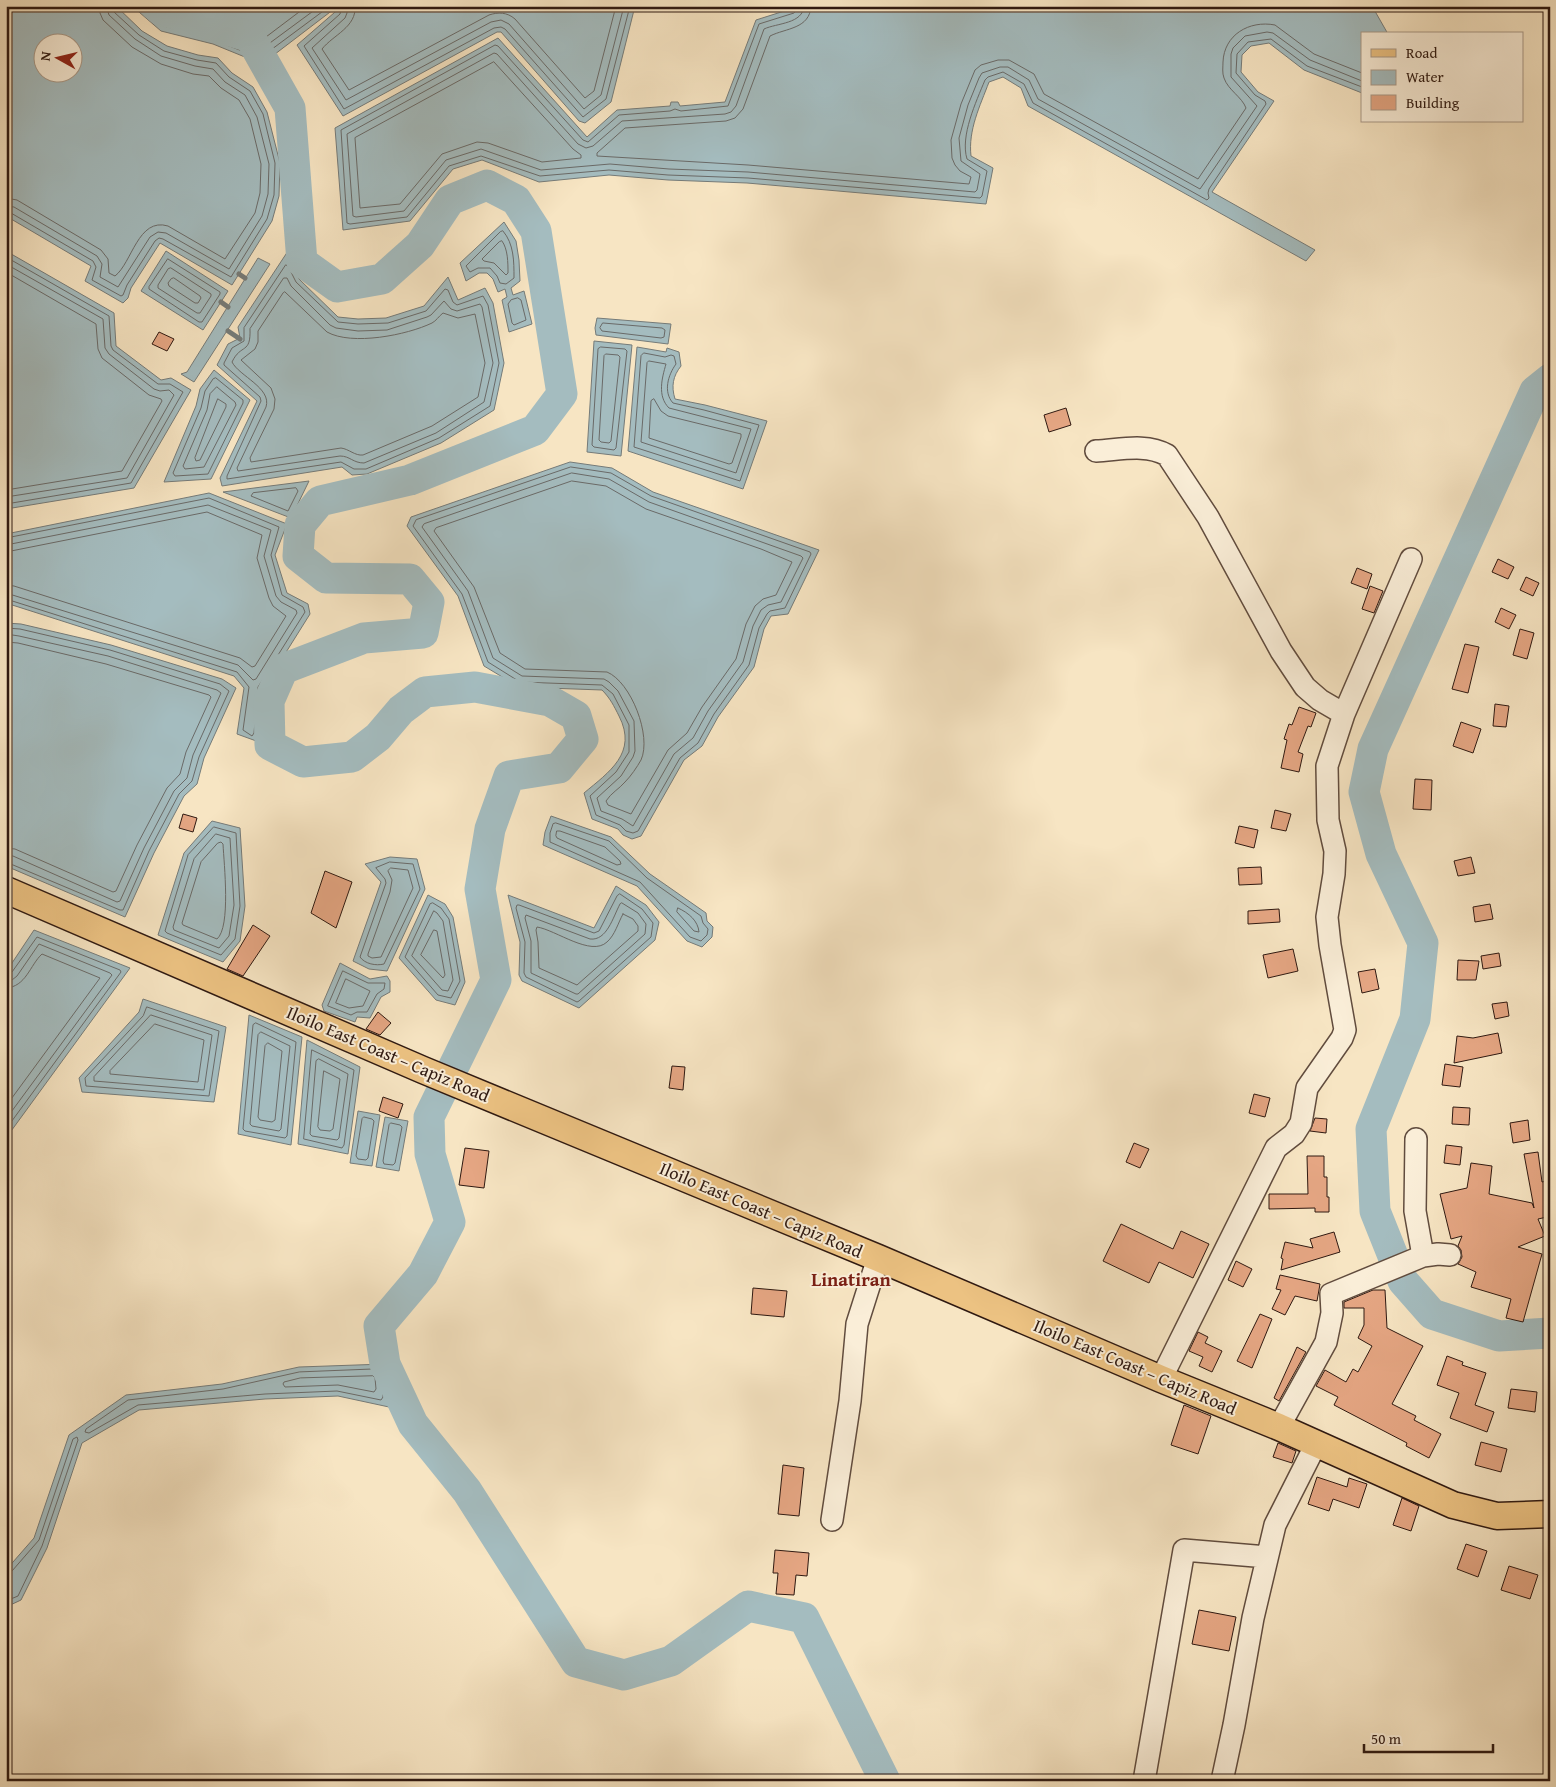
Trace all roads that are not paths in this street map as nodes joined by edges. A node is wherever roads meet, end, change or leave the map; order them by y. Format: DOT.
graph roads {
  1 [pos="1096,452"];
  2 [pos="1411,559"];
  3 [pos="1344,714"];
  4 [pos="6,890"];
  5 [pos="1416,1139"];
  6 [pos="1450,1255"];
  7 [pos="1423,1256"];
  8 [pos="878,1258"];
  9 [pos="1161,1379"];
  10 [pos="1279,1427"];
  11 [pos="1316,1444"];
  12 [pos="1550,1514"];
  13 [pos="832,1520"];
  14 [pos="1267,1557"];
  15 [pos="1144,1781"];
  16 [pos="1222,1781"];
  1 -- 3 [label="street"];
  2 -- 3 [label="street"];
  3 -- 9 [label="street"];
  4 -- 8 [label="main road, Iloilo East Coast – Capiz Road"];
  5 -- 7 [label="street"];
  6 -- 7 [label="street"];
  7 -- 10 [label="street"];
  8 -- 9 [label="main road, Iloilo East Coast – Capiz Road"];
  8 -- 13 [label="street"];
  9 -- 10 [label="main road, Iloilo East Coast – Capiz Road"];
  10 -- 11 [label="main road, Iloilo East Coast – Capiz Road"];
  11 -- 12 [label="main road, Iloilo East Coast – Capiz Road"];
  11 -- 14 [label="street"];
  14 -- 15 [label="street"];
  14 -- 16 [label="street"];
}
